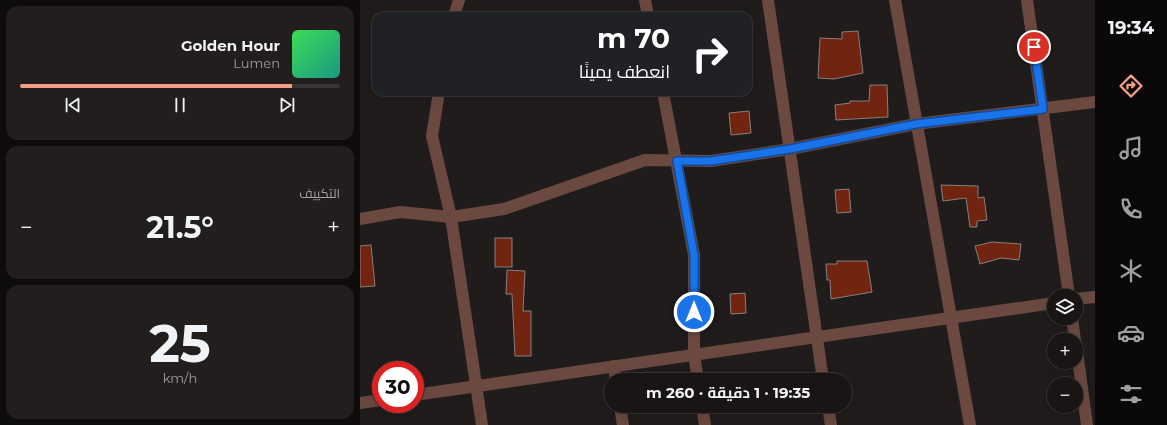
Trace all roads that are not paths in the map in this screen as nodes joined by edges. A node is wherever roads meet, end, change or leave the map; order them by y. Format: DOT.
graph roads {
  1 [pos="459,0"];
  2 [pos="645,0"];
  3 [pos="768,0"];
  4 [pos="895,0"];
  5 [pos="1027,0"];
  6 [pos="455,12"];
  7 [pos="647,12"];
  8 [pos="438,96"];
  9 [pos="665,96"];
  10 [pos="1095,102"];
  11 [pos="1043,109"];
  12 [pos="916,124"];
  13 [pos="790,149"];
  14 [pos="677,161"];
  15 [pos="451,216"];
  16 [pos="360,218"];
  17 [pos="1068,289"];
  18 [pos="1095,297"];
  19 [pos="1083,298"];
  20 [pos="1047,304"];
  21 [pos="950,318"];
  22 [pos="816,337"];
  23 [pos="694,355"];
  24 [pos="614,366"];
  25 [pos="1079,369"];
  26 [pos="615,373"];
  27 [pos="697,373"];
  28 [pos="822,373"];
  29 [pos="476,386"];
  30 [pos="424,394"];
  31 [pos="372,401"];
  32 [pos="360,403"];
  33 [pos="621,413"];
  34 [pos="703,413"];
  35 [pos="829,413"];
  36 [pos="482,425"];
  37 [pos="623,425"];
  38 [pos="705,425"];
  39 [pos="831,425"];
  40 [pos="970,425"];
  41 [pos="1087,425"];
  1 -- 6 [label="street"];
  2 -- 7 [label="street"];
  3 -- 13 [label="street"];
  4 -- 12 [label="street"];
  5 -- 11 [label="street"];
  8 -- 15 [label="street"];
  9 -- 14 [label="street"];
  10 -- 11 [label="street"];
  11 -- 12 [label="street"];
  11 -- 17 [label="street"];
  12 -- 13 [label="street"];
  12 -- 21 [label="street"];
  13 -- 14 [label="street"];
  13 -- 22 [label="street"];
  14 -- 15 [label="street"];
  14 -- 23 [label="street"];
  15 -- 16 [label="street"];
  15 -- 29 [label="street"];
  18 -- 19 [label="street"];
  20 -- 21 [label="street"];
  21 -- 22 [label="street"];
  21 -- 40 [label="street"];
  22 -- 23 [label="street"];
  22 -- 28 [label="street"];
  23 -- 24 [label="street"];
  23 -- 27 [label="street"];
  24 -- 26 [label="street"];
  24 -- 29 [label="street"];
  25 -- 41 [label="street"];
  29 -- 30 [label="street"];
  29 -- 36 [label="street"];
  31 -- 32 [label="street"];
  33 -- 37 [label="street"];
  34 -- 38 [label="street"];
  35 -- 39 [label="street"];
}
